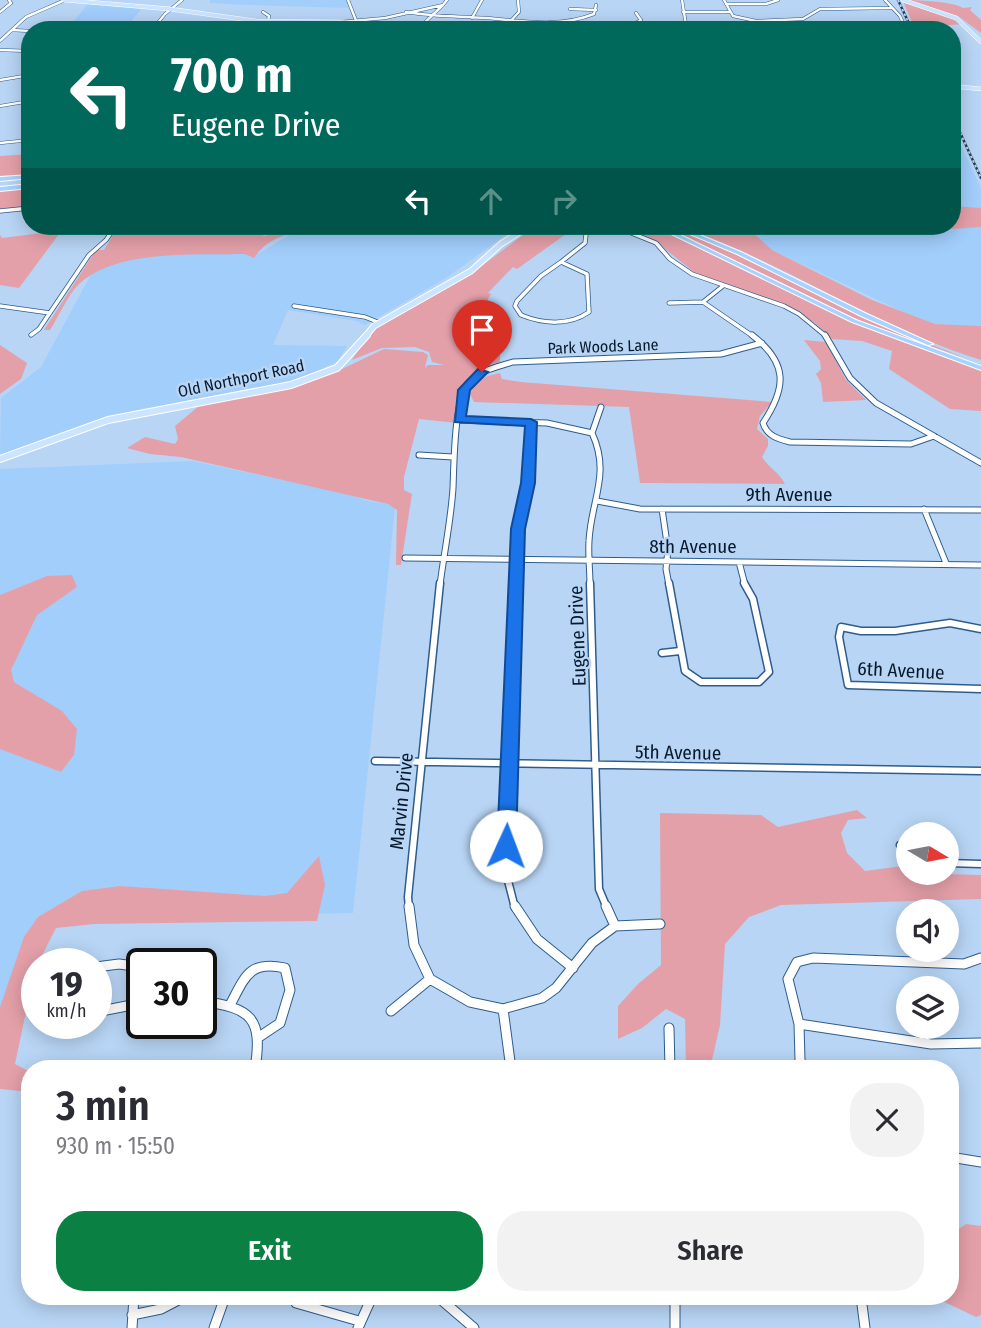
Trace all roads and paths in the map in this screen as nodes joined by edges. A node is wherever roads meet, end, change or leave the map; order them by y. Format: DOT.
graph roads {
  1 [pos="9,0"];
  2 [pos="64,0"];
  3 [pos="182,0"];
  4 [pos="348,0"];
  5 [pos="447,0"];
  6 [pos="482,0"];
  7 [pos="518,0"];
  8 [pos="682,0"];
  9 [pos="778,0"];
  10 [pos="885,0"];
  11 [pos="903,0"];
  12 [pos="725,2"];
  13 [pos="828,2"];
  14 [pos="443,5"];
  15 [pos="596,5"];
  16 [pos="831,8"];
  17 [pos="891,8"];
  18 [pos="170,9"];
  19 [pos="570,9"];
  20 [pos="596,10"];
  21 [pos="0,12"];
  22 [pos="264,12"];
  23 [pos="406,12"];
  24 [pos="683,12"];
  25 [pos="729,12"];
  26 [pos="636,13"];
  27 [pos="433,17"];
  28 [pos="472,18"];
  29 [pos="22,21"];
  30 [pos="160,21"];
  31 [pos="268,21"];
  32 [pos="358,21"];
  33 [pos="366,21"];
  34 [pos="428,21"];
  35 [pos="511,21"];
  36 [pos="575,21"];
  37 [pos="641,21"];
  38 [pos="686,21"];
  39 [pos="902,21"];
  40 [pos="21,22"];
  41 [pos="12,30"];
  42 [pos="21,30"];
  43 [pos="0,41"];
  44 [pos="981,42"];
  45 [pos="0,50"];
  46 [pos="21,51"];
  47 [pos="21,76"];
  48 [pos="0,80"];
  49 [pos="961,87"];
  50 [pos="981,89"];
  51 [pos="21,102"];
  52 [pos="0,106"];
  53 [pos="21,141"];
  54 [pos="0,143"];
  55 [pos="21,177"];
  56 [pos="0,178"];
  57 [pos="21,187"];
  58 [pos="0,188"];
  59 [pos="21,209"];
  60 [pos="0,211"];
  61 [pos="110,235"];
  62 [pos="515,235"];
  63 [pos="586,235"];
  64 [pos="636,235"];
  65 [pos="677,235"];
  66 [pos="697,235"];
  67 [pos="561,262"];
  68 [pos="723,286"];
  69 [pos="703,302"];
  70 [pos="669,303"];
  71 [pos="0,306"];
  72 [pos="294,306"];
  73 [pos="50,313"];
  74 [pos="377,325"];
  75 [pos="31,335"];
  76 [pos="762,343"];
  77 [pos="981,362"];
  78 [pos="981,368"];
  79 [pos="461,401"];
  80 [pos="601,407"];
  81 [pos="460,420"];
  82 [pos="531,422"];
  83 [pos="592,433"];
  84 [pos="934,436"];
  85 [pos="419,456"];
  86 [pos="453,457"];
  87 [pos="0,459"];
  88 [pos="981,463"];
  89 [pos="597,501"];
  90 [pos="662,509"];
  91 [pos="924,509"];
  92 [pos="981,510"];
  93 [pos="405,558"];
  94 [pos="443,559"];
  95 [pos="516,560"];
  96 [pos="590,561"];
  97 [pos="668,561"];
  98 [pos="739,562"];
  99 [pos="946,564"];
  100 [pos="981,565"];
  101 [pos="981,629"];
  102 [pos="680,651"];
  103 [pos="662,653"];
  104 [pos="981,689"];
  105 [pos="375,761"];
  106 [pos="421,762"];
  107 [pos="509,765"];
  108 [pos="597,767"];
  109 [pos="981,771"];
  110 [pos="959,863"];
  111 [pos="981,864"];
  112 [pos="660,924"];
  113 [pos="615,926"];
  114 [pos="981,958"];
  115 [pos="573,968"];
  116 [pos="430,979"];
  117 [pos="217,1003"];
  118 [pos="230,1005"];
  119 [pos="503,1009"];
  120 [pos="391,1011"];
  121 [pos="799,1024"];
  122 [pos="669,1028"];
  123 [pos="259,1037"];
  124 [pos="981,1043"];
  125 [pos="256,1060"];
  126 [pos="510,1060"];
  127 [pos="670,1060"];
  128 [pos="800,1060"];
  129 [pos="959,1158"];
  130 [pos="981,1162"];
  131 [pos="133,1305"];
  132 [pos="167,1305"];
  133 [pos="221,1305"];
  134 [pos="302,1305"];
  135 [pos="368,1305"];
  136 [pos="447,1305"];
  137 [pos="675,1305"];
  138 [pos="862,1305"];
  139 [pos="132,1315"];
  140 [pos="359,1325"];
  141 [pos="132,1328"];
  142 [pos="214,1328"];
  143 [pos="474,1328"];
  144 [pos="676,1328"];
  145 [pos="865,1328"];
  1 -- 21 [label="street"];
  2 -- 18 [label="main road"];
  2 -- 29 [label="street"];
  3 -- 18 [label="street"];
  4 -- 32 [label="street"];
  5 -- 14 [label="street"];
  6 -- 28 [label="street"];
  7 -- 35 [label="street"];
  8 -- 24 [label="street"];
  9 -- 12 [label="street"];
  10 -- 17 [label="street"];
  11 -- 44 [label="main road"];
  12 -- 25 [label="street"];
  13 -- 16 [label="street"];
  14 -- 23 [label="street"];
  14 -- 27 [label="street"];
  15 -- 20 [label="street"];
  16 -- 17 [label="street"];
  16 -- 25 [label="street"];
  17 -- 39 [label="street"];
  18 -- 30 [label="street"];
  18 -- 31 [label="main road"];
  19 -- 20 [label="street"];
  20 -- 36 [label="street"];
  22 -- 31 [label="street"];
  23 -- 27 [label="street"];
  23 -- 33 [label="street"];
  24 -- 25 [label="street"];
  24 -- 38 [label="street"];
  26 -- 37 [label="street"];
  27 -- 28 [label="street"];
  27 -- 34 [label="street"];
  28 -- 35 [label="street"];
  40 -- 41 [label="street"];
  41 -- 42 [label="street"];
  41 -- 43 [label="street"];
  45 -- 46 [label="street"];
  47 -- 48 [label="street"];
  49 -- 50 [label="main road"];
  51 -- 52 [label="street"];
  53 -- 54 [label="street"];
  55 -- 56 [label="highway"];
  57 -- 58 [label="highway"];
  59 -- 60 [label="street"];
  61 -- 73 [label="street"];
  62 -- 74 [label="main road, Old Northport Road"];
  63 -- 67 [label="street"];
  64 -- 68 [label="street"];
  65 -- 78 [label="highway"];
  66 -- 77 [label="highway"];
  67 -- 67 [label="street"];
  68 -- 69 [label="street"];
  68 -- 84 [label="street"];
  69 -- 70 [label="street"];
  69 -- 76 [label="street"];
  71 -- 73 [label="street"];
  72 -- 74 [label="street"];
  73 -- 75 [label="street"];
  74 -- 87 [label="main road, Old Northport Road"];
  76 -- 79 [label="street, Park Woods Lane"];
  76 -- 84 [label="street"];
  79 -- 81 [label="street, Marvin Drive"];
  80 -- 83 [label="street"];
  81 -- 82 [label="street"];
  81 -- 86 [label="street, Marvin Drive"];
  82 -- 83 [label="street"];
  82 -- 95 [label="street"];
  83 -- 89 [label="street, Eugene Drive"];
  84 -- 88 [label="street"];
  85 -- 86 [label="street"];
  86 -- 94 [label="street, Marvin Drive"];
  89 -- 90 [label="street, 9th Avenue"];
  89 -- 96 [label="street, Eugene Drive"];
  90 -- 91 [label="street, 9th Avenue"];
  90 -- 97 [label="street"];
  91 -- 92 [label="street, 9th Avenue"];
  91 -- 99 [label="street"];
  93 -- 94 [label="street, 8th Avenue"];
  94 -- 95 [label="street, 8th Avenue"];
  94 -- 106 [label="street, Marvin Drive"];
  95 -- 96 [label="street, 8th Avenue"];
  95 -- 107 [label="street"];
  96 -- 97 [label="street, 8th Avenue"];
  96 -- 108 [label="street, Eugene Drive"];
  97 -- 98 [label="street, 8th Avenue"];
  97 -- 102 [label="street"];
  98 -- 99 [label="street, 8th Avenue"];
  98 -- 102 [label="street"];
  99 -- 100 [label="street, 8th Avenue"];
  101 -- 104 [label="street, 6th Avenue"];
  102 -- 103 [label="street"];
  105 -- 106 [label="street, 5th Avenue"];
  106 -- 107 [label="street, 5th Avenue"];
  106 -- 116 [label="street, Marvin Drive"];
  107 -- 108 [label="street, 5th Avenue"];
  107 -- 115 [label="street"];
  108 -- 109 [label="street, 5th Avenue"];
  108 -- 113 [label="street, Eugene Drive"];
  110 -- 111 [label="street"];
  112 -- 113 [label="street"];
  113 -- 115 [label="street"];
  114 -- 121 [label="street"];
  115 -- 119 [label="street"];
  116 -- 119 [label="street"];
  116 -- 120 [label="street"];
  117 -- 118 [label="street"];
  118 -- 123 [label="street"];
  118 -- 123 [label="street"];
  119 -- 126 [label="street"];
  121 -- 124 [label="street"];
  121 -- 128 [label="street"];
  122 -- 127 [label="street"];
  123 -- 125 [label="street"];
  129 -- 130 [label="street"];
  131 -- 139 [label="street"];
  132 -- 139 [label="street"];
  133 -- 142 [label="street"];
  134 -- 140 [label="street"];
  135 -- 140 [label="street"];
  136 -- 143 [label="street"];
  137 -- 144 [label="street"];
  138 -- 145 [label="street"];
  139 -- 141 [label="street"];
}
